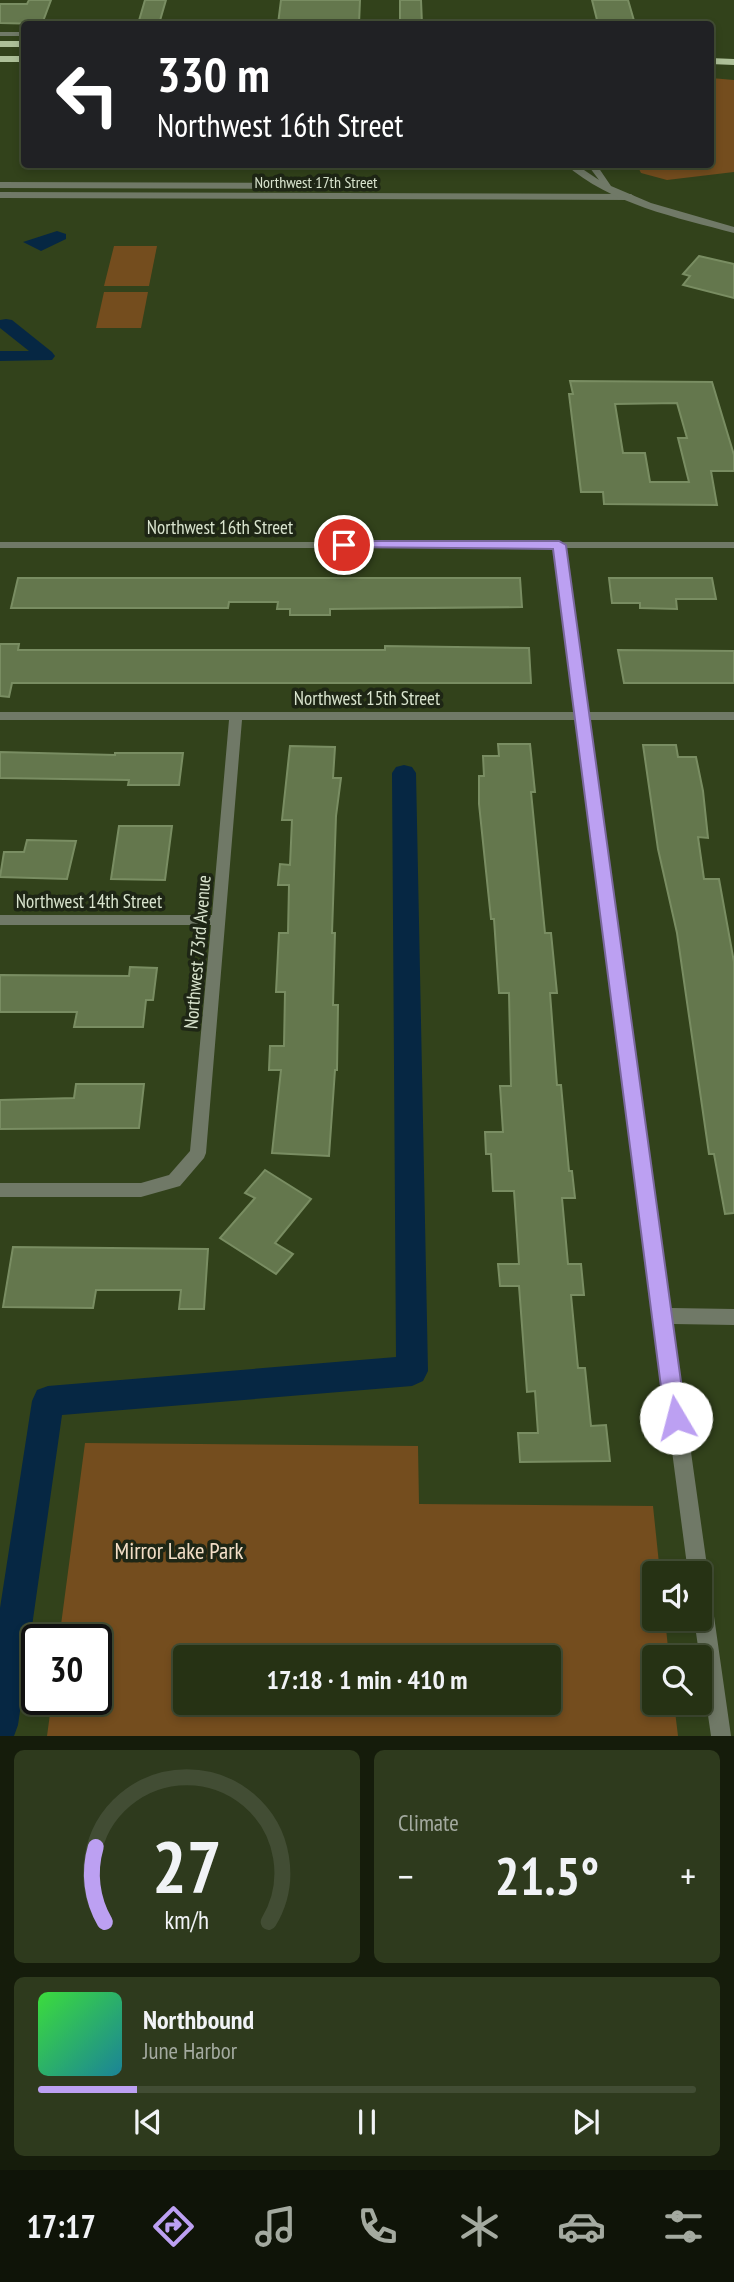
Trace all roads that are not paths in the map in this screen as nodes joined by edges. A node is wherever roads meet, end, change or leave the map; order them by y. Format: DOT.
graph roads {
  1 [pos="0,34"];
  2 [pos="21,34"];
  3 [pos="0,44"];
  4 [pos="21,44"];
  5 [pos="0,59"];
  6 [pos="21,59"];
  7 [pos="714,61"];
  8 [pos="734,62"];
  9 [pos="574,168"];
  10 [pos="594,168"];
  11 [pos="0,185"];
  12 [pos="549,186"];
  13 [pos="586,186"];
  14 [pos="607,186"];
  15 [pos="0,195"];
  16 [pos="631,197"];
  17 [pos="734,230"];
  18 [pos="0,545"];
  19 [pos="559,545"];
  20 [pos="734,545"];
  21 [pos="0,716"];
  22 [pos="236,716"];
  23 [pos="734,716"];
  24 [pos="582,717"];
  25 [pos="0,920"];
  26 [pos="220,920"];
  27 [pos="0,1190"];
  28 [pos="662,1316"];
  29 [pos="734,1317"];
  30 [pos="696,1561"];
  31 [pos="706,1631"];
  32 [pos="721,1736"];
  1 -- 2 [label="street"];
  3 -- 4 [label="highway"];
  5 -- 6 [label="highway"];
  7 -- 8 [label="highway"];
  9 -- 14 [label="street"];
  10 -- 14 [label="street"];
  11 -- 12 [label="street, Northwest 17th Street"];
  13 -- 14 [label="street"];
  14 -- 16 [label="street"];
  15 -- 16 [label="street, Northwest 17th Street"];
  16 -- 17 [label="street"];
  18 -- 19 [label="street, Northwest 16th Street"];
  19 -- 20 [label="street, Northwest 16th Street"];
  19 -- 24 [label="street"];
  21 -- 22 [label="street, Northwest 15th Street"];
  22 -- 24 [label="street, Northwest 15th Street"];
  22 -- 26 [label="street, Northwest 73rd Avenue"];
  23 -- 24 [label="street, Northwest 15th Street"];
  24 -- 28 [label="street"];
  25 -- 26 [label="street, Northwest 14th Street"];
  26 -- 27 [label="street, Northwest 73rd Avenue"];
  28 -- 29 [label="street"];
  28 -- 30 [label="street"];
  31 -- 32 [label="street"];
}
